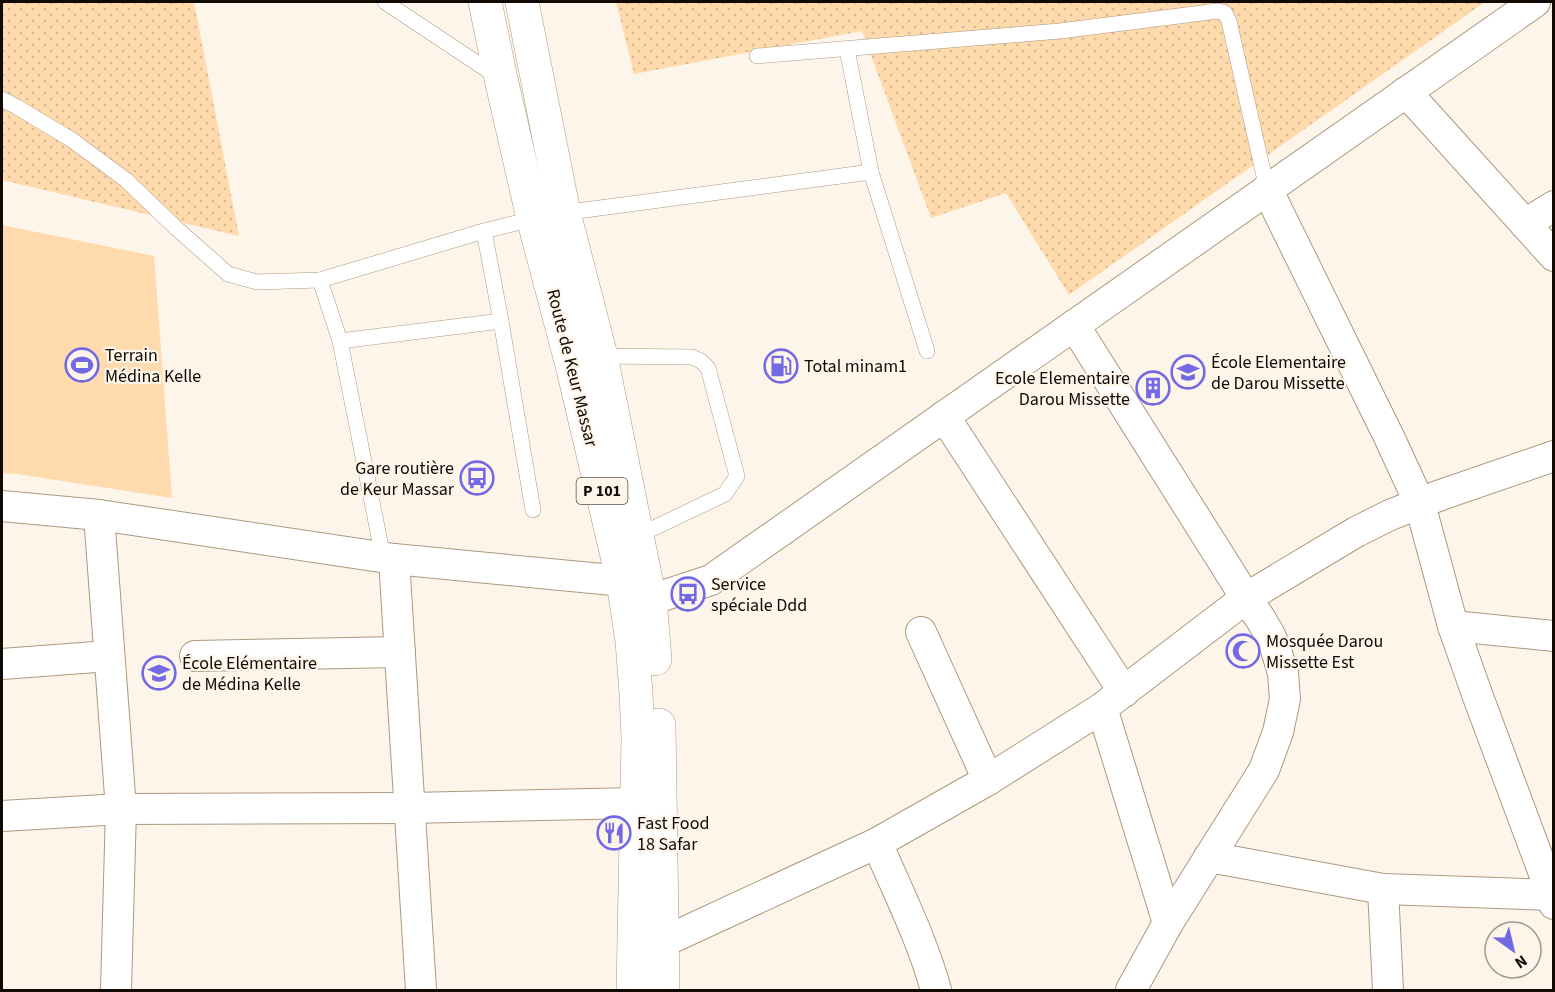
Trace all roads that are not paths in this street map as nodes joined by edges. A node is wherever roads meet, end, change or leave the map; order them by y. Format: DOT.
graph roads {
  1 [pos="385,2"];
  2 [pos="485,2"];
  3 [pos="522,2"];
  4 [pos="1535,2"];
  5 [pos="847,49"];
  6 [pos="757,56"];
  7 [pos="501,79"];
  8 [pos="1406,92"];
  9 [pos="2,99"];
  10 [pos="871,172"];
  11 [pos="1267,189"];
  12 [pos="1554,206"];
  13 [pos="548,216"];
  14 [pos="1525,224"];
  15 [pos="484,231"];
  16 [pos="1554,256"];
  17 [pos="320,280"];
  18 [pos="501,321"];
  19 [pos="1074,325"];
  20 [pos="340,341"];
  21 [pos="927,351"];
  22 [pos="601,356"];
  23 [pos="944,416"];
  24 [pos="1554,456"];
  25 [pos="1420,504"];
  26 [pos="2,506"];
  27 [pos="533,510"];
  28 [pos="99,515"];
  29 [pos="637,536"];
  30 [pos="388,558"];
  31 [pos="623,581"];
  32 [pos="1246,598"];
  33 [pos="650,600"];
  34 [pos="1453,626"];
  35 [pos="921,632"];
  36 [pos="1554,636"];
  37 [pos="400,652"];
  38 [pos="109,656"];
  39 [pos="195,656"];
  40 [pos="2,664"];
  41 [pos="1113,700"];
  42 [pos="988,780"];
  43 [pos="637,803"];
  44 [pos="410,807"];
  45 [pos="121,809"];
  46 [pos="2,816"];
  47 [pos="877,843"];
  48 [pos="1209,857"];
  49 [pos="1383,889"];
  50 [pos="1553,898"];
  51 [pos="1168,923"];
  52 [pos="663,942"];
  53 [pos="117,990"];
  54 [pos="421,990"];
  55 [pos="633,990"];
  56 [pos="663,990"];
  57 [pos="936,990"];
  58 [pos="1131,990"];
  59 [pos="1388,990"];
  1 -- 7 [label="lane"];
  2 -- 7 [label="main road, Route de Keur Massar / P 101"];
  3 -- 13 [label="main road, Route de Keur Massar / P 101"];
  4 -- 8 [label="street"];
  5 -- 6 [label="lane"];
  5 -- 10 [label="lane"];
  5 -- 11 [label="lane"];
  7 -- 13 [label="main road, Route de Keur Massar / P 101"];
  8 -- 11 [label="street"];
  8 -- 14 [label="street"];
  9 -- 17 [label="lane"];
  10 -- 13 [label="lane"];
  10 -- 21 [label="lane"];
  11 -- 19 [label="street"];
  11 -- 25 [label="street"];
  12 -- 14 [label="street"];
  13 -- 15 [label="lane"];
  13 -- 22 [label="main road, Route de Keur Massar / P 101"];
  13 -- 31 [label="main road, Route de Keur Massar / P 101"];
  14 -- 16 [label="street"];
  15 -- 17 [label="lane"];
  15 -- 18 [label="lane"];
  17 -- 20 [label="lane"];
  18 -- 20 [label="lane"];
  18 -- 27 [label="lane"];
  19 -- 23 [label="street"];
  19 -- 32 [label="street"];
  20 -- 30 [label="lane"];
  22 -- 29 [label="main road, Route de Keur Massar / P 101"];
  22 -- 29 [label="lane"];
  23 -- 33 [label="street"];
  23 -- 41 [label="street"];
  24 -- 25 [label="street"];
  25 -- 32 [label="street"];
  25 -- 34 [label="street"];
  26 -- 28 [label="street"];
  28 -- 30 [label="street"];
  28 -- 38 [label="street"];
  29 -- 33 [label="main road, Route de Keur Massar / P 101"];
  30 -- 31 [label="street"];
  30 -- 37 [label="street"];
  31 -- 43 [label="main road, Route de Keur Massar / P 101"];
  32 -- 41 [label="street"];
  32 -- 48 [label="street"];
  33 -- 52 [label="main road, Route de Keur Massar / P 101"];
  34 -- 36 [label="street"];
  34 -- 50 [label="street"];
  35 -- 42 [label="street"];
  37 -- 39 [label="street"];
  37 -- 44 [label="street"];
  38 -- 40 [label="street"];
  38 -- 45 [label="street"];
  41 -- 42 [label="street"];
  41 -- 51 [label="street"];
  42 -- 47 [label="street"];
  43 -- 44 [label="street"];
  43 -- 55 [label="main road, Route de Keur Massar / P 101"];
  44 -- 45 [label="street"];
  44 -- 54 [label="street"];
  45 -- 46 [label="street"];
  45 -- 53 [label="street"];
  47 -- 52 [label="street"];
  47 -- 57 [label="street"];
  48 -- 49 [label="street"];
  48 -- 51 [label="street"];
  49 -- 50 [label="street"];
  49 -- 59 [label="street"];
  51 -- 58 [label="street"];
  52 -- 56 [label="main road, Route de Keur Massar / P 101"];
}
